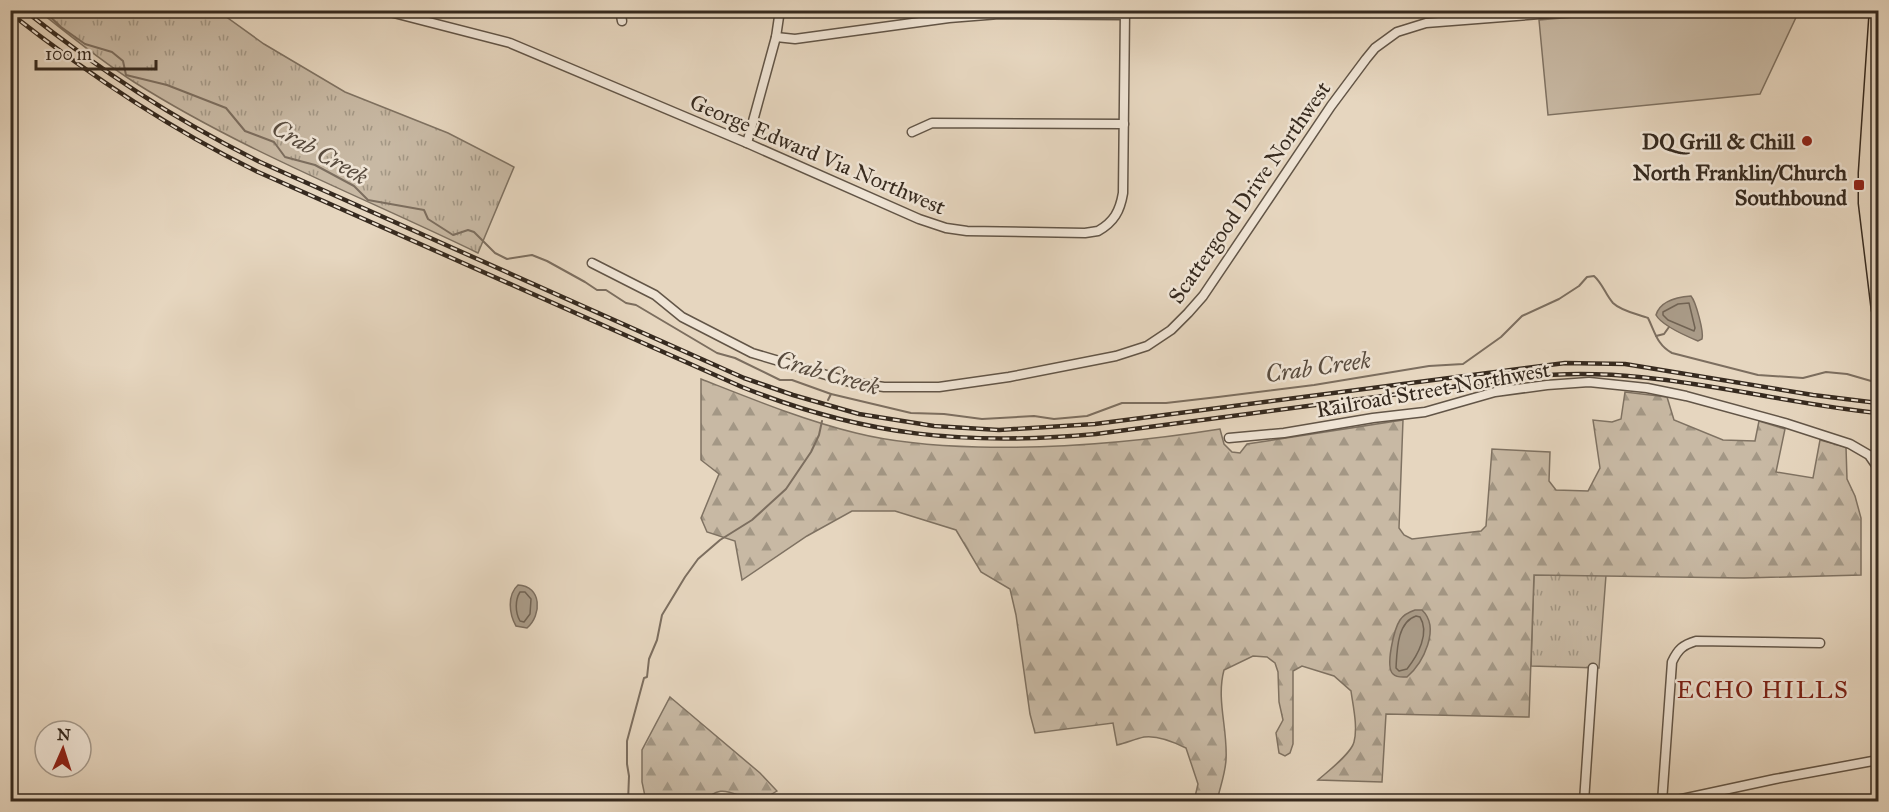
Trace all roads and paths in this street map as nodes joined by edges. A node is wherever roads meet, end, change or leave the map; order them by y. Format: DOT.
graph roads {
  1 [pos="382,10"];
  2 [pos="620,10"];
  3 [pos="780,10"];
  4 [pos="1592,10"];
  5 [pos="1876,10"];
  6 [pos="1125,13"];
  7 [pos="622,21"];
  8 [pos="776,37"];
  9 [pos="1874,89"];
  10 [pos="1124,124"];
  11 [pos="912,132"];
  12 [pos="747,143"];
  13 [pos="592,263"];
  14 [pos="1876,279"];
  15 [pos="1878,310"];
  16 [pos="1229,438"];
  17 [pos="1878,468"];
  18 [pos="1820,643"];
  19 [pos="1593,668"];
  20 [pos="1878,760"];
  21 [pos="1584,801"];
  22 [pos="1662,801"];
  23 [pos="1668,801"];
  1 -- 12 [label="street, George Edward Via Northwest"];
  2 -- 7 [label="street"];
  3 -- 8 [label="street"];
  4 -- 13 [label="street, Scattergood Drive Northwest"];
  5 -- 9 [label="main road"];
  6 -- 8 [label="street"];
  6 -- 10 [label="street, George Edward Via Northwest"];
  8 -- 12 [label="street"];
  9 -- 14 [label="main road"];
  10 -- 11 [label="street"];
  10 -- 12 [label="street, George Edward Via Northwest"];
  14 -- 15 [label="main road"];
  16 -- 17 [label="street, Railroad Street Northwest"];
  18 -- 22 [label="street"];
  19 -- 21 [label="street"];
  20 -- 23 [label="street"];
}
